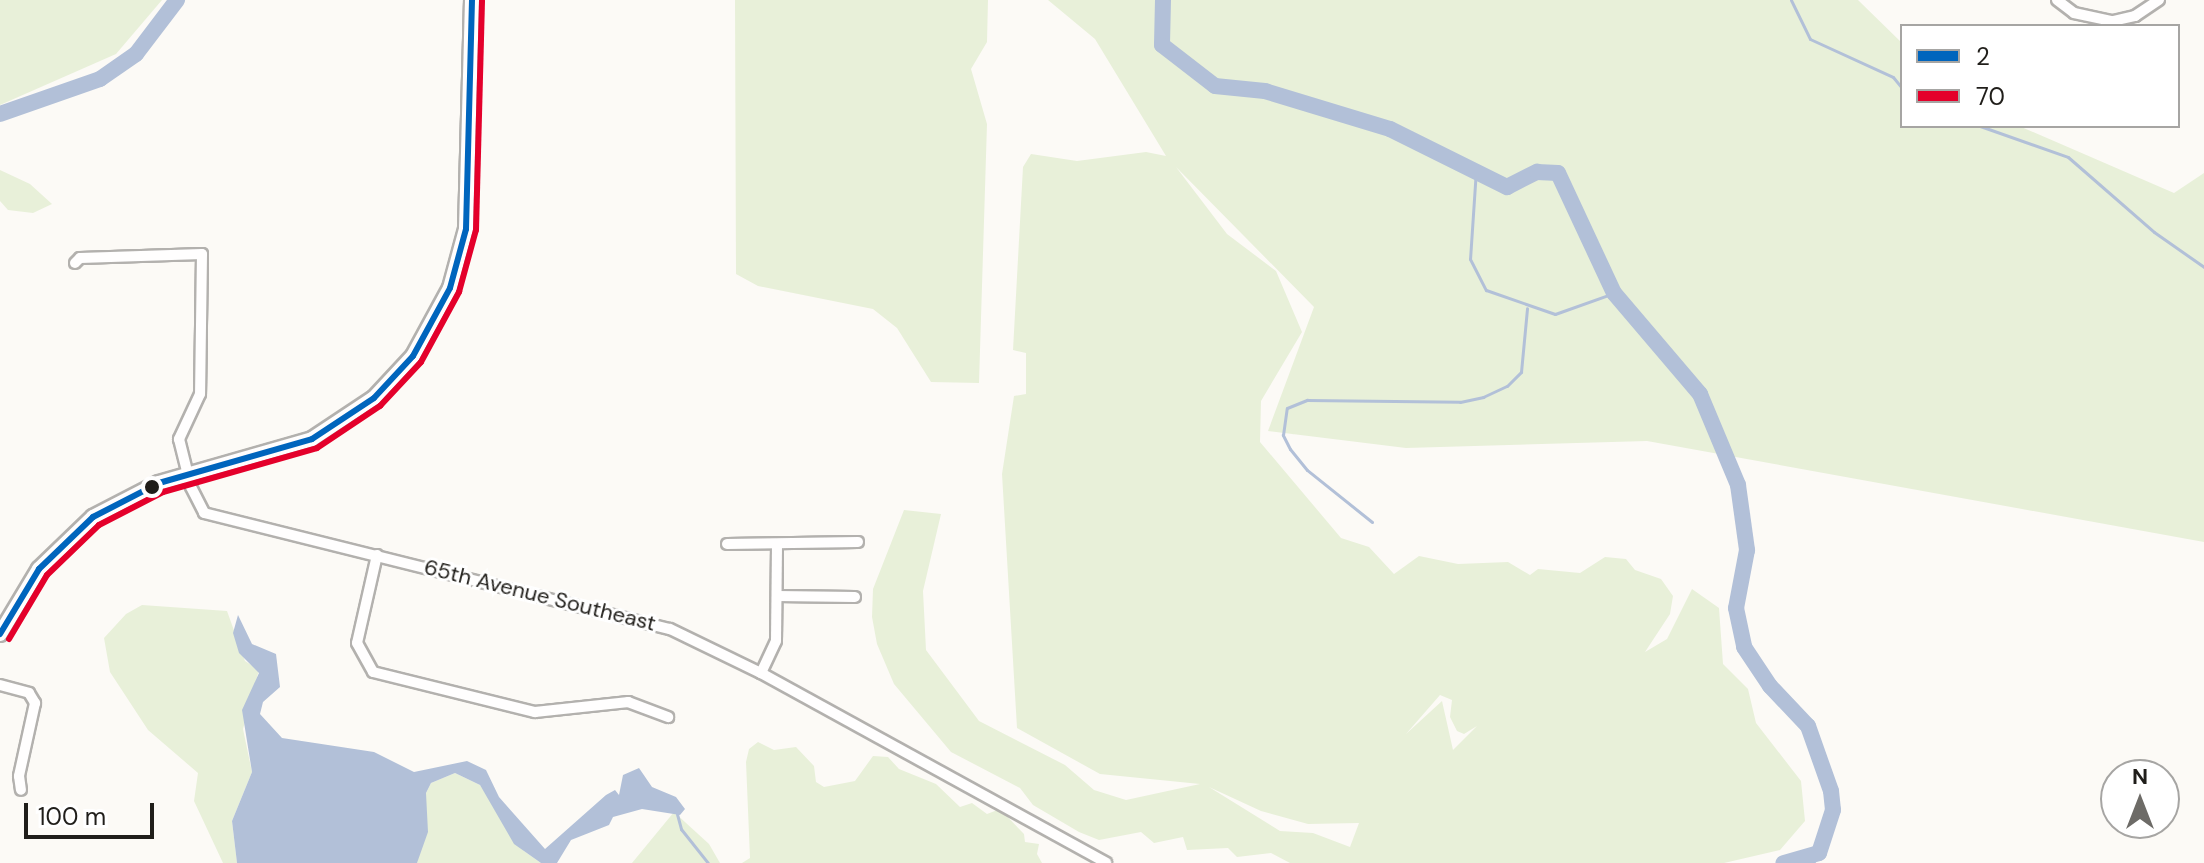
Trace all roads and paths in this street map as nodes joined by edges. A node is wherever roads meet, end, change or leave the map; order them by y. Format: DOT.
graph roads {
  1 [pos="472,0"];
  2 [pos="2057,0"];
  3 [pos="2159,0"];
  4 [pos="75,263"];
  5 [pos="186,474"];
  6 [pos="858,542"];
  7 [pos="727,544"];
  8 [pos="777,545"];
  9 [pos="377,555"];
  10 [pos="777,596"];
  11 [pos="855,597"];
  12 [pos="0,634"];
  13 [pos="761,673"];
  14 [pos="0,685"];
  15 [pos="668,717"];
  16 [pos="21,790"];
  17 [pos="1106,863"];
  1 -- 5 [label="street"];
  2 -- 3 [label="street"];
  4 -- 5 [label="street, 65th Avenue Southeast"];
  5 -- 9 [label="street, 65th Avenue Southeast"];
  5 -- 12 [label="street"];
  6 -- 8 [label="street"];
  7 -- 8 [label="street"];
  8 -- 10 [label="street"];
  9 -- 13 [label="street, 65th Avenue Southeast"];
  9 -- 15 [label="street"];
  10 -- 11 [label="street"];
  10 -- 13 [label="street"];
  13 -- 17 [label="street, 65th Avenue Southeast"];
  14 -- 16 [label="street"];
}
